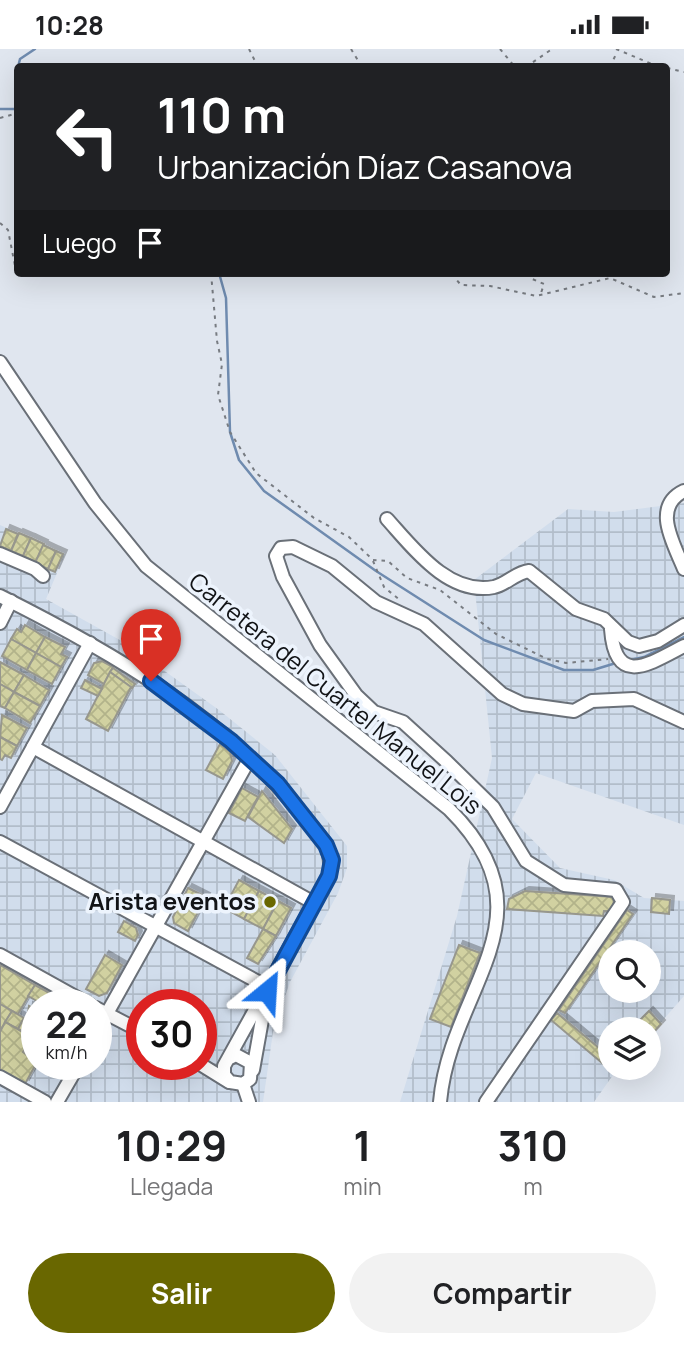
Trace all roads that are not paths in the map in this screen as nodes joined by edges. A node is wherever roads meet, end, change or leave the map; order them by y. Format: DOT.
graph roads {
  1 [pos="0,362"];
  2 [pos="684,491"];
  3 [pos="387,519"];
  4 [pos="0,554"];
  5 [pos="684,569"];
  6 [pos="43,576"];
  7 [pos="5,599"];
  8 [pos="0,623"];
  9 [pos="684,625"];
  10 [pos="611,629"];
  11 [pos="90,643"];
  12 [pos="684,646"];
  13 [pos="684,722"];
  14 [pos="33,747"];
  15 [pos="250,758"];
  16 [pos="6,782"];
  17 [pos="0,807"];
  18 [pos="202,840"];
  19 [pos="0,842"];
  20 [pos="314,902"];
  21 [pos="154,925"];
  22 [pos="0,955"];
  23 [pos="61,989"];
  24 [pos="268,990"];
  25 [pos="112,994"];
  26 [pos="229,1059"];
  27 [pos="253,1071"];
  28 [pos="217,1073"];
  29 [pos="0,1077"];
  30 [pos="70,1080"];
  31 [pos="236,1083"];
  32 [pos="45,1102"];
  33 [pos="57,1102"];
  34 [pos="249,1102"];
  35 [pos="440,1102"];
  36 [pos="486,1102"];
  1 -- 35 [label="street, Carretera del Cuartel Manuel Lois"];
  2 -- 5 [label="street"];
  3 -- 10 [label="street"];
  4 -- 6 [label="street"];
  7 -- 8 [label="street"];
  7 -- 11 [label="street"];
  9 -- 10 [label="street"];
  10 -- 12 [label="street"];
  11 -- 14 [label="street"];
  11 -- 15 [label="street"];
  13 -- 36 [label="street"];
  14 -- 16 [label="street"];
  14 -- 18 [label="street"];
  15 -- 18 [label="street"];
  15 -- 20 [label="street"];
  16 -- 17 [label="street"];
  18 -- 20 [label="street"];
  18 -- 21 [label="street"];
  19 -- 21 [label="street"];
  20 -- 24 [label="street"];
  21 -- 24 [label="street"];
  21 -- 25 [label="street"];
  22 -- 23 [label="street"];
  24 -- 26 [label="street"];
  24 -- 27 [label="street"];
  26 -- 27 [label="street"];
  26 -- 31 [label="street"];
  27 -- 31 [label="street"];
  28 -- 31 [label="street"];
  29 -- 32 [label="street"];
  30 -- 33 [label="street"];
  31 -- 34 [label="street"];
}
